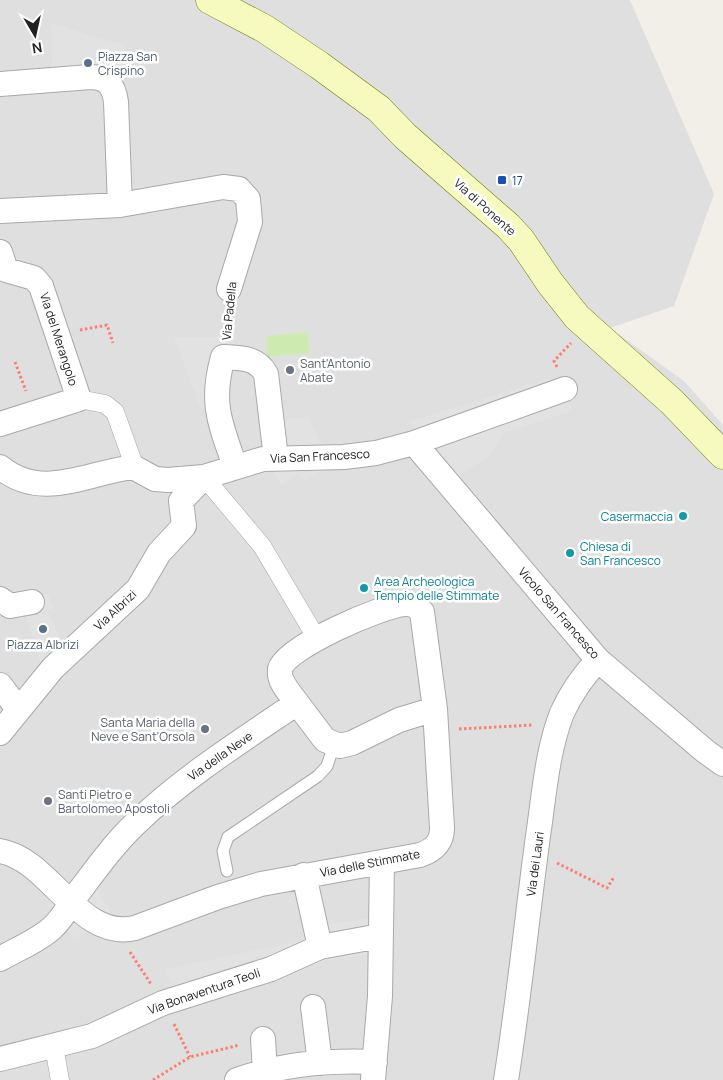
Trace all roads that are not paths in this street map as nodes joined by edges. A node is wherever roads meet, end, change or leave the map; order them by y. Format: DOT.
graph roads {
  1 [pos="210,0"];
  2 [pos="0,84"];
  3 [pos="120,205"];
  4 [pos="0,210"];
  5 [pos="0,252"];
  6 [pos="229,289"];
  7 [pos="565,389"];
  8 [pos="79,399"];
  9 [pos="0,424"];
  10 [pos="414,443"];
  11 [pos="723,455"];
  12 [pos="276,458"];
  13 [pos="235,466"];
  14 [pos="0,467"];
  15 [pos="135,468"];
  16 [pos="204,477"];
  17 [pos="0,599"];
  18 [pos="32,602"];
  19 [pos="317,639"];
  20 [pos="598,660"];
  21 [pos="0,686"];
  22 [pos="296,703"];
  23 [pos="18,709"];
  24 [pos="435,720"];
  25 [pos="0,733"];
  26 [pos="334,745"];
  27 [pos="723,764"];
  28 [pos="0,851"];
  29 [pos="382,862"];
  30 [pos="227,872"];
  31 [pos="304,875"];
  32 [pos="72,902"];
  33 [pos="380,936"];
  34 [pos="320,947"];
  35 [pos="0,959"];
  36 [pos="313,1007"];
  37 [pos="263,1039"];
  38 [pos="54,1047"];
  39 [pos="0,1059"];
  40 [pos="320,1063"];
  41 [pos="374,1071"];
  42 [pos="267,1076"];
  43 [pos="60,1080"];
  44 [pos="237,1080"];
  45 [pos="506,1080"];
  1 -- 11 [label="main road, Via di Ponente"];
  2 -- 3 [label="street"];
  3 -- 4 [label="street"];
  3 -- 6 [label="street, Via Padella"];
  5 -- 8 [label="street, Via del Merangolo"];
  7 -- 10 [label="street, Via San Francesco"];
  8 -- 9 [label="street, Via del Merangolo"];
  8 -- 15 [label="street"];
  10 -- 12 [label="street, Via San Francesco"];
  10 -- 20 [label="street, Vicolo San Francesco"];
  12 -- 13 [label="street, Via San Francesco"];
  12 -- 13 [label="street, Via Padella"];
  13 -- 16 [label="street, Via San Francesco"];
  14 -- 15 [label="street"];
  15 -- 16 [label="street, Via San Francesco"];
  16 -- 19 [label="street"];
  16 -- 23 [label="street, Via Albrizi"];
  17 -- 18 [label="street"];
  19 -- 22 [label="street"];
  19 -- 24 [label="street, Via delle Stimmate"];
  20 -- 27 [label="street, Vicolo San Francesco"];
  20 -- 45 [label="street, Via dei Lauri"];
  21 -- 23 [label="street"];
  22 -- 26 [label="street"];
  22 -- 32 [label="street, Via della Neve"];
  23 -- 25 [label="street, Via Albrizi"];
  24 -- 26 [label="street"];
  24 -- 29 [label="street, Via delle Stimmate"];
  26 -- 30 [label="lane"];
  28 -- 32 [label="street"];
  29 -- 31 [label="street, Via delle Stimmate"];
  29 -- 33 [label="street"];
  31 -- 32 [label="street, Via delle Stimmate"];
  31 -- 34 [label="street"];
  32 -- 35 [label="street, Via della Neve"];
  33 -- 34 [label="street, Via Bonaventura Teoli"];
  33 -- 41 [label="street"];
  34 -- 38 [label="street, Via Bonaventura Teoli"];
  36 -- 40 [label="street"];
  37 -- 42 [label="street"];
  38 -- 39 [label="street, Via Bonaventura Teoli"];
  38 -- 43 [label="street"];
  40 -- 41 [label="street"];
  40 -- 42 [label="street"];
  42 -- 44 [label="street"];
}
